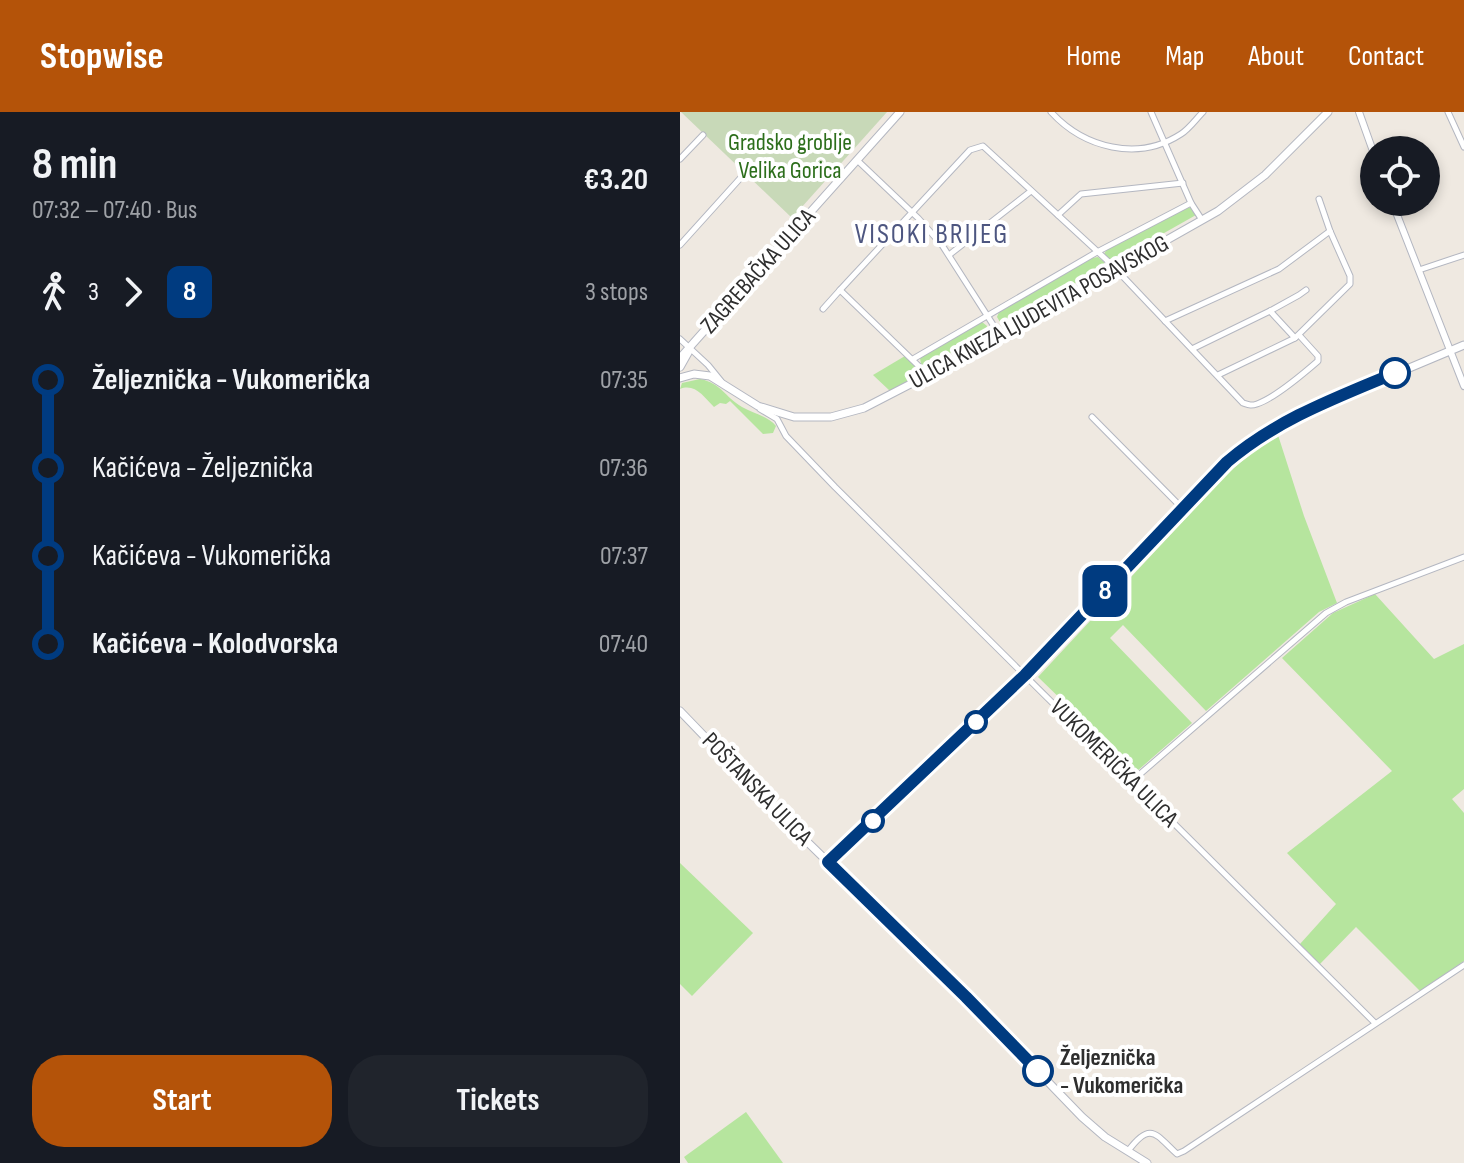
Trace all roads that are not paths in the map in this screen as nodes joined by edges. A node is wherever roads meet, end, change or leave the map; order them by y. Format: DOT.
graph roads {
  1 [pos="900,112"];
  2 [pos="1051,112"];
  3 [pos="1151,112"];
  4 [pos="1203,112"];
  5 [pos="1328,112"];
  6 [pos="1448,112"];
  7 [pos="1358,114"];
  8 [pos="703,135"];
  9 [pos="1367,136"];
  10 [pos="1165,142"];
  11 [pos="1464,147"];
  12 [pos="680,159"];
  13 [pos="857,160"];
  14 [pos="745,173"];
  15 [pos="1183,183"];
  16 [pos="1031,191"];
  17 [pos="1319,199"];
  18 [pos="1191,203"];
  19 [pos="911,212"];
  20 [pos="1058,215"];
  21 [pos="1398,216"];
  22 [pos="1202,220"];
  23 [pos="1330,231"];
  24 [pos="680,245"];
  25 [pos="1097,252"];
  26 [pos="949,255"];
  27 [pos="1464,255"];
  28 [pos="1115,269"];
  29 [pos="1419,270"];
  30 [pos="840,290"];
  31 [pos="1306,290"];
  32 [pos="823,309"];
  33 [pos="1270,311"];
  34 [pos="987,315"];
  35 [pos="1165,321"];
  36 [pos="999,334"];
  37 [pos="1297,336"];
  38 [pos="680,339"];
  39 [pos="1464,345"];
  40 [pos="689,348"];
  41 [pos="1192,349"];
  42 [pos="1450,351"];
  43 [pos="680,358"];
  44 [pos="913,359"];
  45 [pos="680,367"];
  46 [pos="928,375"];
  47 [pos="1218,375"];
  48 [pos="680,378"];
  49 [pos="722,381"];
  50 [pos="1464,386"];
  51 [pos="752,403"];
  52 [pos="1092,417"];
  53 [pos="1182,508"];
  54 [pos="1464,557"];
  55 [pos="1025,675"];
  56 [pos="680,711"];
  57 [pos="1132,781"];
  58 [pos="828,862"];
  59 [pos="1464,965"];
  60 [pos="1375,1023"];
  61 [pos="1128,1151"];
  62 [pos="1147,1163"];
  1 -- 13 [label="main road, ZAGREBAČKA ULICA"];
  2 -- 10 [label="street"];
  3 -- 10 [label="street"];
  4 -- 10 [label="street"];
  5 -- 22 [label="main road, ULICA KNEZA LJUDEVITA POSAVSKOG"];
  6 -- 11 [label="street"];
  7 -- 9 [label="street"];
  8 -- 12 [label="street"];
  10 -- 15 [label="street"];
  13 -- 19 [label="street"];
  13 -- 40 [label="main road, ZAGREBAČKA ULICA"];
  14 -- 24 [label="street"];
  15 -- 18 [label="street"];
  15 -- 20 [label="street"];
  16 -- 19 [label="street"];
  16 -- 20 [label="street"];
  16 -- 26 [label="street"];
  17 -- 23 [label="street"];
  18 -- 22 [label="street"];
  18 -- 25 [label="street"];
  19 -- 26 [label="street"];
  19 -- 30 [label="street"];
  20 -- 25 [label="street"];
  21 -- 29 [label="street"];
  22 -- 28 [label="main road, ULICA KNEZA LJUDEVITA POSAVSKOG"];
  23 -- 35 [label="street"];
  23 -- 37 [label="street"];
  25 -- 28 [label="street"];
  25 -- 34 [label="street"];
  26 -- 34 [label="street"];
  27 -- 29 [label="street"];
  28 -- 35 [label="street"];
  28 -- 36 [label="main road, ULICA KNEZA LJUDEVITA POSAVSKOG"];
  29 -- 42 [label="street"];
  30 -- 32 [label="street"];
  30 -- 44 [label="street"];
  31 -- 33 [label="street"];
  33 -- 37 [label="street"];
  33 -- 41 [label="street"];
  34 -- 36 [label="street"];
  34 -- 44 [label="street"];
  35 -- 41 [label="street"];
  36 -- 46 [label="main road, ULICA KNEZA LJUDEVITA POSAVSKOG"];
  37 -- 47 [label="street"];
  37 -- 47 [label="street"];
  38 -- 40 [label="street"];
  39 -- 42 [label="main road"];
  40 -- 43 [label="main road, ZAGREBAČKA ULICA"];
  40 -- 45 [label="main road"];
  40 -- 49 [label="street"];
  41 -- 47 [label="street"];
  42 -- 50 [label="street"];
  42 -- 53 [label="main road"];
  44 -- 46 [label="street"];
  46 -- 51 [label="main road, ULICA KNEZA LJUDEVITA POSAVSKOG"];
  48 -- 49 [label="main road"];
  49 -- 51 [label="main road, ULICA KNEZA LJUDEVITA POSAVSKOG"];
  51 -- 55 [label="street, VUKOMERIČKA ULICA"];
  52 -- 53 [label="street"];
  53 -- 55 [label="main road"];
  54 -- 57 [label="street"];
  55 -- 57 [label="street, VUKOMERIČKA ULICA"];
  55 -- 58 [label="main road"];
  56 -- 58 [label="main road, POŠTANSKA ULICA"];
  57 -- 60 [label="street, VUKOMERIČKA ULICA"];
  58 -- 61 [label="main road, POŠTANSKA ULICA"];
  59 -- 60 [label="street"];
  60 -- 61 [label="street"];
  61 -- 62 [label="main road, POŠTANSKA ULICA"];
}
